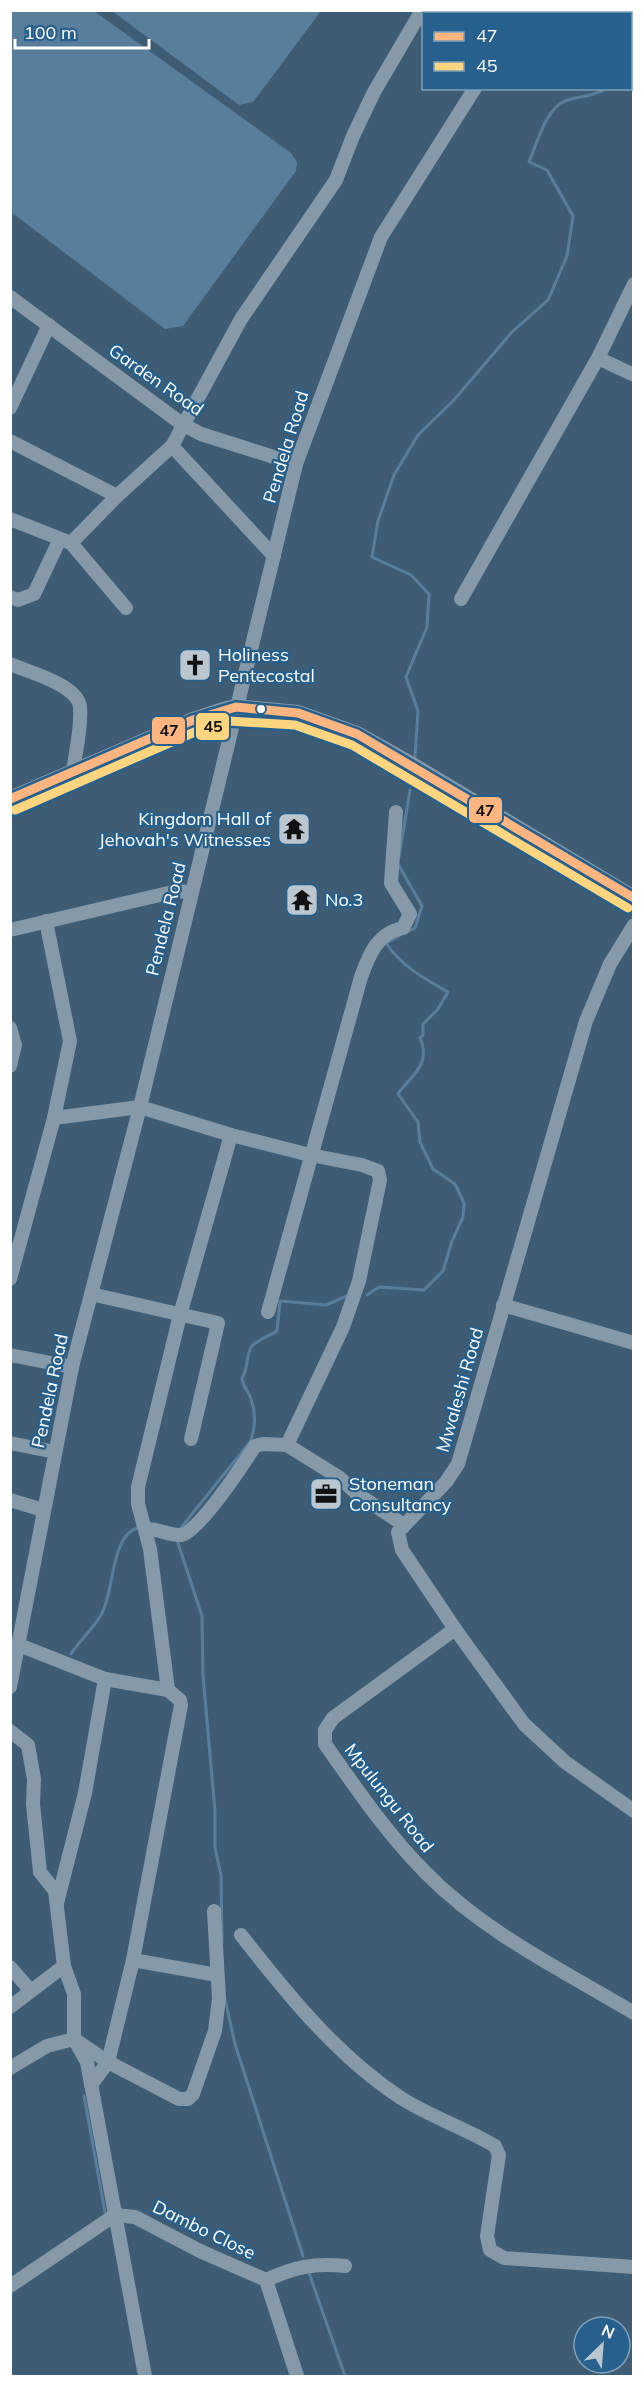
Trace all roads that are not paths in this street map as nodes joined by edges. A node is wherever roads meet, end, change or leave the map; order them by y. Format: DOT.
graph roads {
  1 [pos="422,10"];
  2 [pos="474,90"];
  3 [pos="633,284"];
  4 [pos="10,297"];
  5 [pos="49,325"];
  6 [pos="598,358"];
  7 [pos="633,375"];
  8 [pos="15,387"];
  9 [pos="10,408"];
  10 [pos="182,424"];
  11 [pos="10,441"];
  12 [pos="172,446"];
  13 [pos="296,464"];
  14 [pos="117,496"];
  15 [pos="10,519"];
  16 [pos="65,541"];
  17 [pos="274,556"];
  18 [pos="10,597"];
  19 [pos="461,599"];
  20 [pos="126,608"];
  21 [pos="10,664"];
  22 [pos="235,713"];
  23 [pos="74,773"];
  24 [pos="10,799"];
  25 [pos="396,812"];
  26 [pos="191,892"];
  27 [pos="633,898"];
  28 [pos="633,910"];
  29 [pos="45,921"];
  30 [pos="633,925"];
  31 [pos="10,930"];
  32 [pos="10,1028"];
  33 [pos="10,1066"];
  34 [pos="140,1107"];
  35 [pos="54,1118"];
  36 [pos="231,1135"];
  37 [pos="310,1155"];
  38 [pos="10,1279"];
  39 [pos="91,1294"];
  40 [pos="503,1305"];
  41 [pos="268,1312"];
  42 [pos="180,1315"];
  43 [pos="633,1343"];
  44 [pos="10,1355"];
  45 [pos="72,1367"];
  46 [pos="191,1439"];
  47 [pos="10,1443"];
  48 [pos="288,1445"];
  49 [pos="55,1452"];
  50 [pos="10,1500"];
  51 [pos="43,1510"];
  52 [pos="404,1525"];
  53 [pos="145,1528"];
  54 [pos="455,1629"];
  55 [pos="19,1645"];
  56 [pos="105,1679"];
  57 [pos="10,1687"];
  58 [pos="168,1690"];
  59 [pos="10,1731"];
  60 [pos="633,1811"];
  61 [pos="57,1905"];
  62 [pos="214,1911"];
  63 [pos="241,1935"];
  64 [pos="133,1960"];
  65 [pos="10,1966"];
  66 [pos="64,1966"];
  67 [pos="217,1975"];
  68 [pos="31,1992"];
  69 [pos="10,2007"];
  70 [pos="633,2013"];
  71 [pos="74,2039"];
  72 [pos="108,2061"];
  73 [pos="10,2068"];
  74 [pos="91,2085"];
  75 [pos="115,2215"];
  76 [pos="345,2266"];
  77 [pos="633,2267"];
  78 [pos="266,2280"];
  79 [pos="10,2286"];
  80 [pos="145,2376"];
  81 [pos="297,2376"];
  1 -- 10 [label="street"];
  2 -- 13 [label="street, Pendela Road"];
  3 -- 6 [label="street"];
  4 -- 5 [label="street, Garden Road"];
  5 -- 8 [label="street"];
  5 -- 10 [label="street, Garden Road"];
  6 -- 7 [label="street"];
  6 -- 19 [label="street"];
  8 -- 9 [label="street"];
  10 -- 12 [label="street"];
  10 -- 13 [label="street, Garden Road"];
  11 -- 14 [label="street"];
  12 -- 14 [label="street"];
  12 -- 17 [label="street"];
  13 -- 17 [label="street, Pendela Road"];
  14 -- 16 [label="street"];
  15 -- 16 [label="street"];
  16 -- 18 [label="street"];
  16 -- 20 [label="street"];
  17 -- 22 [label="street, Pendela Road"];
  21 -- 23 [label="street"];
  22 -- 23 [label="main road"];
  22 -- 26 [label="street, Pendela Road"];
  22 -- 27 [label="main road"];
  22 -- 28 [label="main road"];
  23 -- 24 [label="main road"];
  25 -- 37 [label="street"];
  26 -- 29 [label="street"];
  26 -- 34 [label="street, Pendela Road"];
  29 -- 31 [label="street"];
  29 -- 35 [label="street"];
  30 -- 40 [label="street, Mwaleshi Road"];
  32 -- 33 [label="street"];
  34 -- 35 [label="street"];
  34 -- 36 [label="street"];
  34 -- 39 [label="street, Pendela Road"];
  35 -- 38 [label="street"];
  36 -- 37 [label="street"];
  36 -- 42 [label="street"];
  37 -- 41 [label="street"];
  37 -- 48 [label="street"];
  39 -- 42 [label="street"];
  39 -- 45 [label="street, Pendela Road"];
  40 -- 43 [label="street"];
  40 -- 52 [label="street, Mwaleshi Road"];
  42 -- 46 [label="street"];
  42 -- 53 [label="street"];
  44 -- 45 [label="street"];
  45 -- 49 [label="street, Pendela Road"];
  47 -- 49 [label="street"];
  48 -- 52 [label="street"];
  48 -- 53 [label="street"];
  49 -- 51 [label="street, Pendela Road"];
  50 -- 51 [label="street"];
  51 -- 55 [label="street, Pendela Road"];
  52 -- 54 [label="street"];
  53 -- 58 [label="street"];
  54 -- 60 [label="street"];
  54 -- 70 [label="street, Mpulungu Road"];
  55 -- 56 [label="street"];
  55 -- 57 [label="street, Pendela Road"];
  56 -- 58 [label="street"];
  56 -- 61 [label="street"];
  58 -- 64 [label="street"];
  59 -- 61 [label="street"];
  61 -- 66 [label="street"];
  62 -- 67 [label="street"];
  63 -- 77 [label="street"];
  64 -- 67 [label="street"];
  64 -- 72 [label="street"];
  65 -- 68 [label="street"];
  66 -- 68 [label="street"];
  66 -- 71 [label="street"];
  67 -- 72 [label="street"];
  68 -- 69 [label="street"];
  71 -- 72 [label="street"];
  71 -- 73 [label="street"];
  71 -- 74 [label="street"];
  72 -- 74 [label="street"];
  74 -- 75 [label="street"];
  75 -- 78 [label="street, Dambo Close"];
  75 -- 79 [label="street"];
  75 -- 80 [label="street"];
  76 -- 78 [label="street"];
  78 -- 81 [label="street, Dambo Close"];
}
